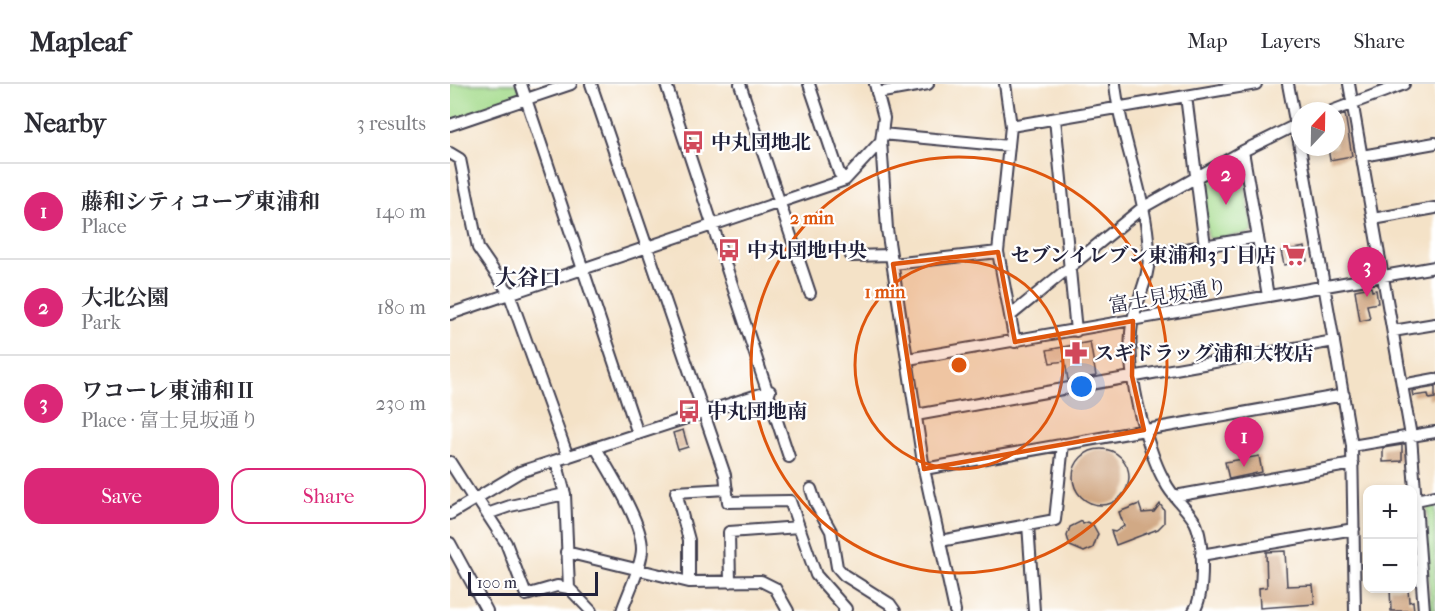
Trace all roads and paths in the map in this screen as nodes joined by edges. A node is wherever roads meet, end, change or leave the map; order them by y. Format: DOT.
graph roads {
  1 [pos="521,84"];
  2 [pos="571,84"];
  3 [pos="591,84"];
  4 [pos="666,84"];
  5 [pos="740,84"];
  6 [pos="809,84"];
  7 [pos="928,84"];
  8 [pos="1005,84"];
  9 [pos="1115,84"];
  10 [pos="1256,84"];
  11 [pos="1288,84"];
  12 [pos="1349,84"];
  13 [pos="1404,84"];
  14 [pos="876,88"];
  15 [pos="1186,96"];
  16 [pos="526,99"];
  17 [pos="1292,102"];
  18 [pos="1353,103"];
  19 [pos="1345,106"];
  20 [pos="1118,109"];
  21 [pos="1055,118"];
  22 [pos="450,125"];
  23 [pos="1011,126"];
  24 [pos="1291,127"];
  25 [pos="882,137"];
  26 [pos="1435,143"];
  27 [pos="1009,146"];
  28 [pos="1243,151"];
  29 [pos="450,153"];
  30 [pos="1302,156"];
  31 [pos="1362,156"];
  32 [pos="1197,177"];
  33 [pos="845,180"];
  34 [pos="779,203"];
  35 [pos="1142,208"];
  36 [pos="1435,208"];
  37 [pos="1373,219"];
  38 [pos="713,225"];
  39 [pos="1258,237"];
  40 [pos="1205,246"];
  41 [pos="646,248"];
  42 [pos="998,252"];
  43 [pos="1149,255"];
  44 [pos="851,256"];
  45 [pos="892,259"];
  46 [pos="1070,266"];
  47 [pos="1435,267"];
  48 [pos="582,269"];
  49 [pos="1383,276"];
  50 [pos="1324,286"];
  51 [pos="509,293"];
  52 [pos="810,293"];
  53 [pos="1268,296"];
  54 [pos="450,314"];
  55 [pos="1010,316"];
  56 [pos="1133,321"];
  57 [pos="1435,324"];
  58 [pos="1076,331"];
  59 [pos="1393,331"];
  60 [pos="1334,341"];
  61 [pos="1015,342"];
  62 [pos="908,359"];
  63 [pos="1132,376"];
  64 [pos="1435,379"];
  65 [pos="1402,385"];
  66 [pos="770,391"];
  67 [pos="1344,395"];
  68 [pos="704,413"];
  69 [pos="916,415"];
  70 [pos="1144,430"];
  71 [pos="1435,432"];
  72 [pos="638,434"];
  73 [pos="1411,436"];
  74 [pos="1063,444"];
  75 [pos="1352,446"];
  76 [pos="596,448"];
  77 [pos="568,457"];
  78 [pos="789,457"];
  79 [pos="556,461"];
  80 [pos="1353,464"];
  81 [pos="451,467"];
  82 [pos="924,469"];
  83 [pos="1415,485"];
  84 [pos="727,489"];
  85 [pos="812,489"];
  86 [pos="565,494"];
  87 [pos="1175,496"];
  88 [pos="1435,496"];
  89 [pos="474,498"];
  90 [pos="1417,500"];
  91 [pos="450,514"];
  92 [pos="487,514"];
  93 [pos="1417,514"];
  94 [pos="1028,524"];
  95 [pos="799,527"];
  96 [pos="1354,529"];
  97 [pos="940,541"];
  98 [pos="451,550"];
  99 [pos="566,552"];
  100 [pos="1201,555"];
  101 [pos="636,570"];
  102 [pos="689,582"];
  103 [pos="730,582"];
  104 [pos="568,588"];
  105 [pos="487,611"];
  106 [pos="591,611"];
  107 [pos="621,611"];
  108 [pos="788,611"];
  109 [pos="844,611"];
  110 [pos="895,611"];
  111 [pos="955,611"];
  112 [pos="1034,611"];
  113 [pos="1194,611"];
  114 [pos="1356,611"];
  115 [pos="1424,611"];
  1 -- 16 [label="street"];
  2 -- 16 [label="street"];
  3 -- 41 [label="street"];
  4 -- 38 [label="street"];
  5 -- 34 [label="street"];
  6 -- 33 [label="street"];
  7 -- 14 [label="street"];
  8 -- 23 [label="street"];
  9 -- 20 [label="street"];
  10 -- 15 [label="street"];
  11 -- 17 [label="street"];
  12 -- 18 [label="street"];
  13 -- 18 [label="street"];
  14 -- 25 [label="street"];
  15 -- 20 [label="street"];
  15 -- 32 [label="street"];
  16 -- 22 [label="street"];
  16 -- 48 [label="street"];
  18 -- 19 [label="street"];
  18 -- 31 [label="street"];
  20 -- 21 [label="street"];
  20 -- 35 [label="street"];
  21 -- 23 [label="street"];
  21 -- 46 [label="street"];
  23 -- 27 [label="street"];
  24 -- 28 [label="street"];
  25 -- 27 [label="street"];
  25 -- 33 [label="street"];
  25 -- 45 [label="street"];
  26 -- 31 [label="street"];
  27 -- 42 [label="street"];
  28 -- 32 [label="street"];
  28 -- 39 [label="street"];
  29 -- 51 [label="street"];
  30 -- 50 [label="street"];
  31 -- 37 [label="street"];
  32 -- 35 [label="street"];
  32 -- 40 [label="street"];
  33 -- 34 [label="street"];
  34 -- 38 [label="street"];
  34 -- 52 [label="street"];
  35 -- 43 [label="street"];
  35 -- 46 [label="street"];
  36 -- 37 [label="street"];
  37 -- 49 [label="street"];
  38 -- 41 [label="street"];
  38 -- 66 [label="street"];
  39 -- 40 [label="street"];
  39 -- 53 [label="street"];
  40 -- 43 [label="street"];
  41 -- 48 [label="street"];
  41 -- 68 [label="street"];
  42 -- 45 [label="street"];
  42 -- 55 [label="street"];
  43 -- 56 [label="street"];
  44 -- 45 [label="street"];
  45 -- 62 [label="street"];
  46 -- 55 [label="street"];
  46 -- 58 [label="street"];
  47 -- 49 [label="street, 富士見坂通り"];
  48 -- 51 [label="street"];
  48 -- 72 [label="street"];
  49 -- 50 [label="street, 富士見坂通り"];
  49 -- 59 [label="street"];
  50 -- 53 [label="street, 富士見坂通り"];
  50 -- 60 [label="street"];
  51 -- 54 [label="street"];
  51 -- 77 [label="street"];
  53 -- 56 [label="street, 富士見坂通り"];
  55 -- 61 [label="street"];
  56 -- 58 [label="street, 富士見坂通り"];
  56 -- 63 [label="street"];
  57 -- 59 [label="street"];
  58 -- 61 [label="street, 富士見坂通り"];
  59 -- 65 [label="street"];
  60 -- 63 [label="street"];
  60 -- 67 [label="street"];
  61 -- 62 [label="street, 富士見坂通り"];
  62 -- 69 [label="street"];
  63 -- 69 [label="street"];
  63 -- 70 [label="street"];
  64 -- 65 [label="street"];
  65 -- 73 [label="street"];
  66 -- 68 [label="street"];
  66 -- 78 [label="street"];
  67 -- 70 [label="street"];
  67 -- 75 [label="street"];
  68 -- 72 [label="street"];
  68 -- 84 [label="street"];
  69 -- 82 [label="street"];
  70 -- 74 [label="street"];
  70 -- 87 [label="street"];
  71 -- 73 [label="street"];
  72 -- 76 [label="street"];
  73 -- 75 [label="street"];
  73 -- 83 [label="street"];
  74 -- 82 [label="street"];
  74 -- 94 [label="street"];
  75 -- 80 [label="street"];
  76 -- 77 [label="street"];
  76 -- 101 [label="street"];
  77 -- 79 [label="street"];
  79 -- 86 [label="street"];
  79 -- 89 [label="street"];
  80 -- 87 [label="street"];
  80 -- 96 [label="street"];
  81 -- 89 [label="street"];
  82 -- 97 [label="street"];
  84 -- 95 [label="street"];
  84 -- 102 [label="street"];
  85 -- 110 [label="street"];
  86 -- 92 [label="street"];
  86 -- 99 [label="street"];
  87 -- 100 [label="street"];
  88 -- 90 [label="street"];
  89 -- 91 [label="street"];
  89 -- 92 [label="street"];
  92 -- 104 [label="street"];
  93 -- 115 [label="street"];
  94 -- 97 [label="street"];
  94 -- 112 [label="street"];
  95 -- 103 [label="street"];
  95 -- 109 [label="street"];
  96 -- 100 [label="street"];
  96 -- 114 [label="street"];
  97 -- 111 [label="street"];
  98 -- 105 [label="street"];
  99 -- 101 [label="street"];
  99 -- 104 [label="street"];
  100 -- 113 [label="street"];
  101 -- 102 [label="street"];
  101 -- 107 [label="street"];
  102 -- 103 [label="street"];
  103 -- 108 [label="street"];
  104 -- 106 [label="street"];
}
